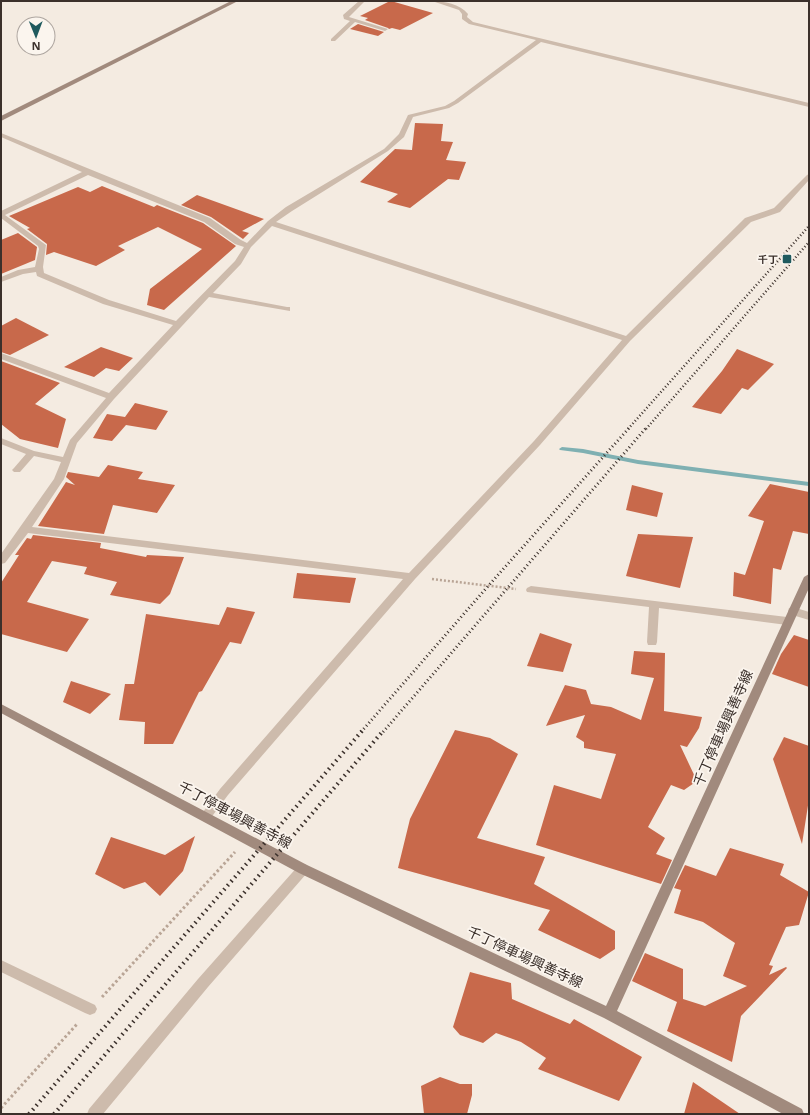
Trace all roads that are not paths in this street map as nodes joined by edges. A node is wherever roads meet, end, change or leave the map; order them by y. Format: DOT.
graph roads {
  1 [pos="235,1"];
  2 [pos="362,1"];
  3 [pos="436,1"];
  4 [pos="353,21"];
  5 [pos="386,29"];
  6 [pos="333,40"];
  7 [pos="540,40"];
  8 [pos="809,105"];
  9 [pos="1,119"];
  10 [pos="1,135"];
  11 [pos="88,172"];
  12 [pos="809,176"];
  13 [pos="1,214"];
  14 [pos="271,223"];
  15 [pos="248,246"];
  16 [pos="38,269"];
  17 [pos="1,280"];
  18 [pos="207,294"];
  19 [pos="287,309"];
  20 [pos="178,324"];
  21 [pos="627,339"];
  22 [pos="1,356"];
  23 [pos="111,397"];
  24 [pos="1,441"];
  25 [pos="32,453"];
  26 [pos="66,460"];
  27 [pos="17,470"];
  28 [pos="25,529"];
  29 [pos="1,561"];
  30 [pos="411,577"];
  31 [pos="809,577"];
  32 [pos="531,590"];
  33 [pos="654,604"];
  34 [pos="790,616"];
  35 [pos="809,616"];
  36 [pos="652,642"];
  37 [pos="1,708"];
  38 [pos="206,816"];
  39 [pos="303,869"];
  40 [pos="1,966"];
  41 [pos="90,1009"];
  42 [pos="609,1014"];
  43 [pos="94,1114"];
  44 [pos="797,1114"];
  1 -- 9 [label="main road"];
  2 -- 4 [label="street"];
  3 -- 7 [label="street"];
  4 -- 5 [label="street"];
  4 -- 6 [label="street"];
  7 -- 8 [label="street"];
  7 -- 14 [label="street"];
  10 -- 11 [label="street"];
  11 -- 13 [label="street"];
  11 -- 15 [label="street"];
  12 -- 21 [label="street"];
  13 -- 16 [label="street"];
  14 -- 15 [label="street"];
  14 -- 21 [label="street"];
  15 -- 18 [label="street"];
  16 -- 17 [label="street"];
  16 -- 20 [label="street"];
  18 -- 19 [label="street"];
  18 -- 20 [label="street"];
  20 -- 23 [label="street"];
  21 -- 30 [label="street"];
  22 -- 23 [label="street"];
  23 -- 26 [label="street"];
  24 -- 25 [label="street"];
  25 -- 26 [label="street"];
  25 -- 27 [label="street"];
  26 -- 28 [label="street"];
  28 -- 29 [label="street"];
  28 -- 30 [label="street"];
  30 -- 38 [label="street"];
  31 -- 34 [label="main road, 千丁停車場興善寺線"];
  32 -- 33 [label="street"];
  33 -- 34 [label="street"];
  33 -- 36 [label="street"];
  34 -- 35 [label="street"];
  34 -- 42 [label="main road, 千丁停車場興善寺線"];
  37 -- 38 [label="main road, 千丁停車場興善寺線"];
  38 -- 39 [label="main road, 千丁停車場興善寺線"];
  39 -- 42 [label="main road, 千丁停車場興善寺線"];
  39 -- 43 [label="street"];
  40 -- 41 [label="street"];
  42 -- 44 [label="main road"];
}
